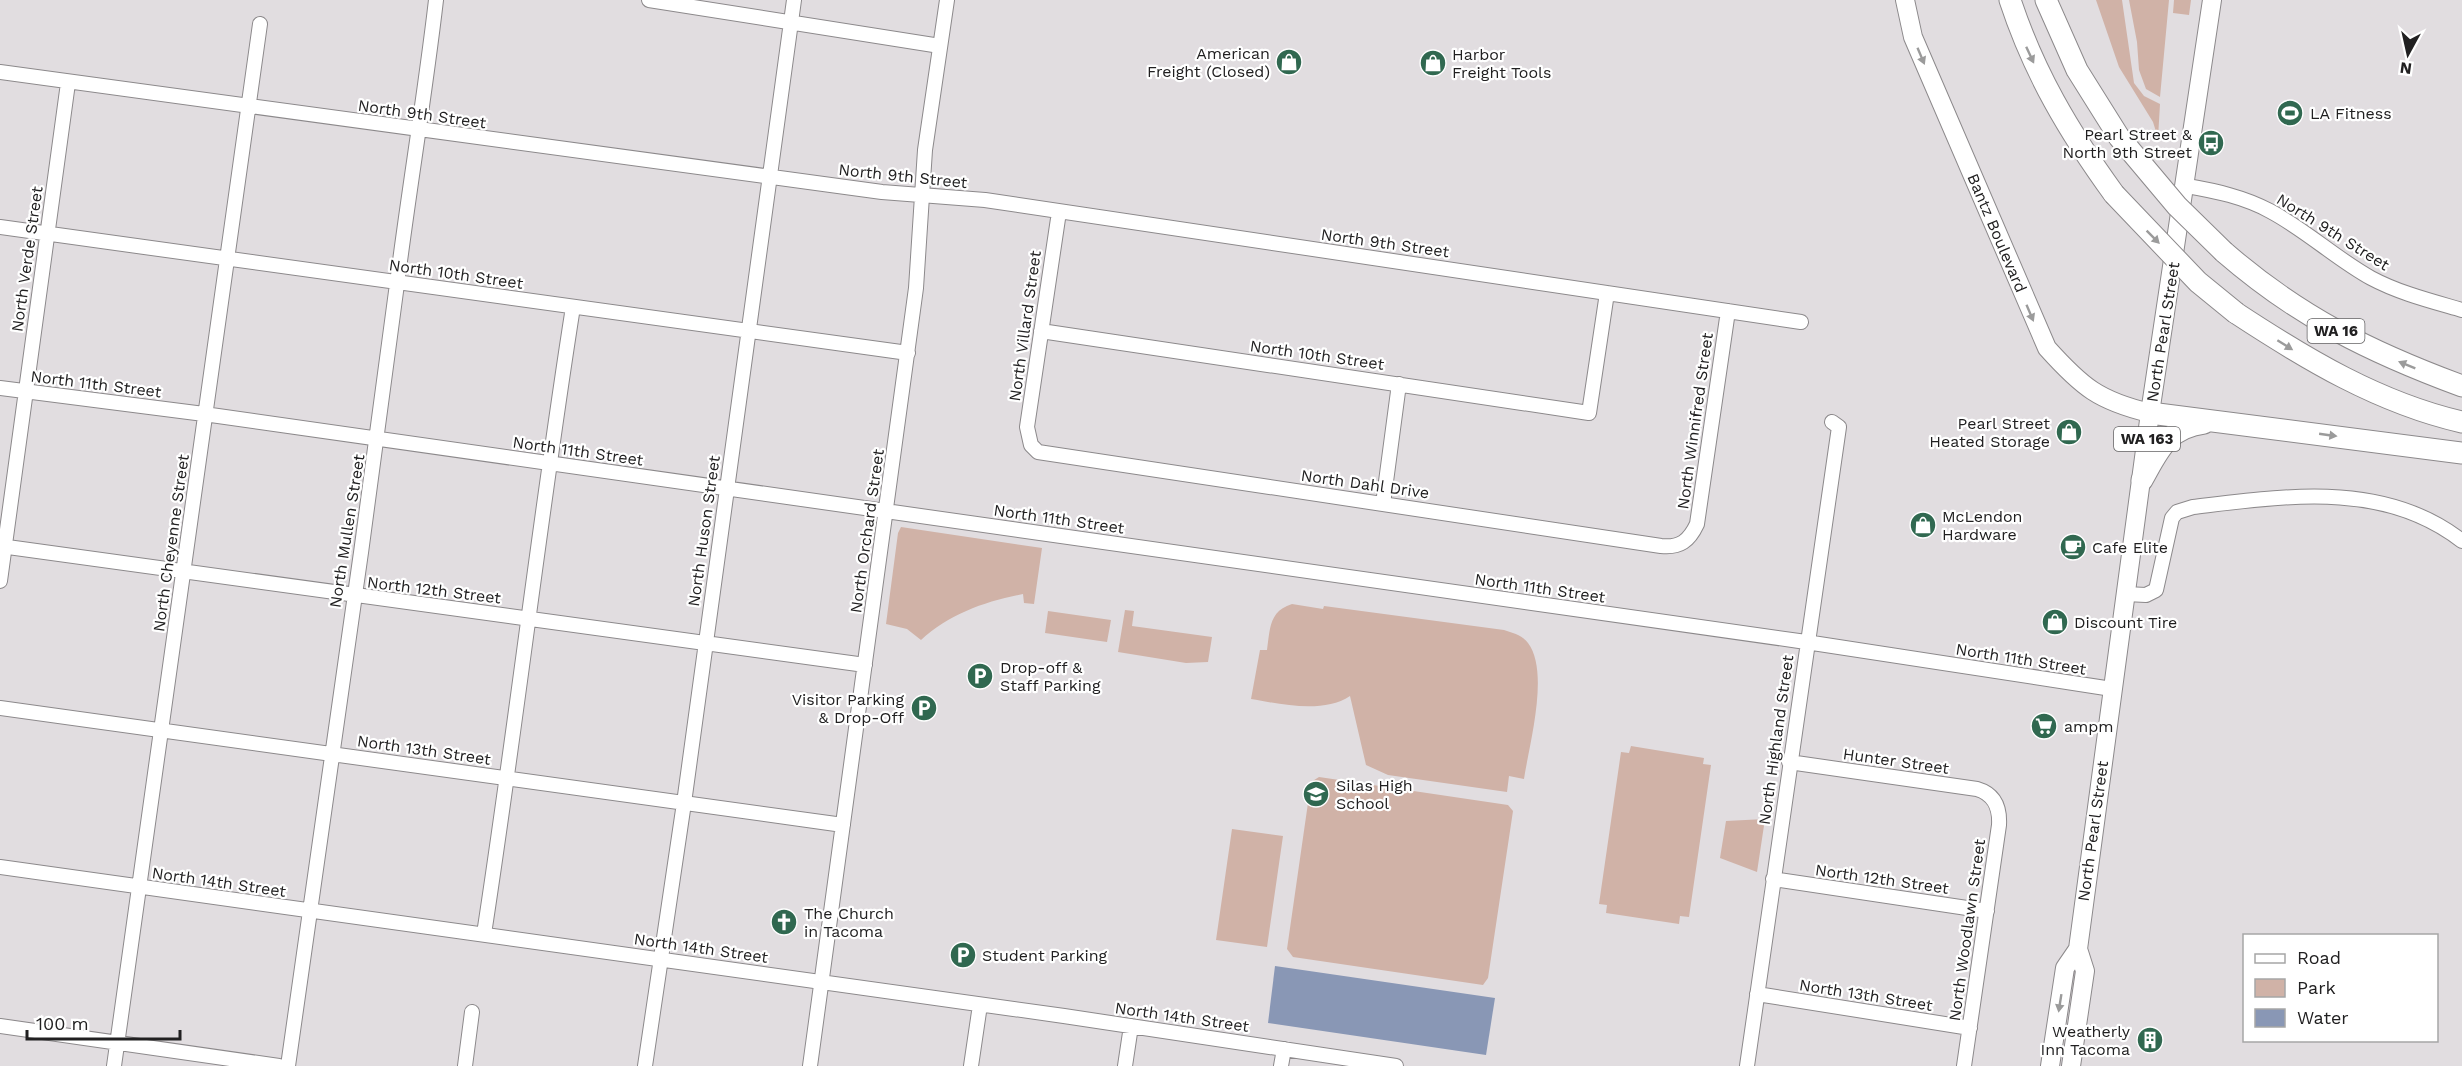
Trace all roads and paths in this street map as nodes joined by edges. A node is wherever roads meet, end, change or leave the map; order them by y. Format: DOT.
graph roads {
  1 [pos="436,0"];
  2 [pos="649,0"];
  3 [pos="794,0"];
  4 [pos="947,0"];
  5 [pos="1905,0"];
  6 [pos="2010,0"];
  7 [pos="2046,0"];
  8 [pos="2054,0"];
  9 [pos="2212,0"];
  10 [pos="791,21"];
  11 [pos="260,24"];
  12 [pos="2062,39"];
  13 [pos="940,46"];
  14 [pos="0,72"];
  15 [pos="68,83"];
  16 [pos="250,107"];
  17 [pos="420,130"];
  18 [pos="771,177"];
  19 [pos="2187,186"];
  20 [pos="921,194"];
  21 [pos="1059,212"];
  22 [pos="0,227"];
  23 [pos="47,234"];
  24 [pos="225,259"];
  25 [pos="397,282"];
  26 [pos="1607,293"];
  27 [pos="573,307"];
  28 [pos="2462,310"];
  29 [pos="1728,311"];
  30 [pos="1801,322"];
  31 [pos="750,331"];
  32 [pos="1041,332"];
  33 [pos="908,352"];
  34 [pos="1399,384"];
  35 [pos="2462,386"];
  36 [pos="0,388"];
  37 [pos="25,392"];
  38 [pos="2150,413"];
  39 [pos="204,414"];
  40 [pos="2219,421"];
  41 [pos="1832,422"];
  42 [pos="2462,422"];
  43 [pos="378,440"];
  44 [pos="1031,445"];
  45 [pos="2462,453"];
  46 [pos="549,463"];
  47 [pos="2142,480"];
  48 [pos="727,489"];
  49 [pos="1383,504"];
  50 [pos="886,511"];
  51 [pos="1692,535"];
  52 [pos="2462,541"];
  53 [pos="2,547"];
  54 [pos="184,572"];
  55 [pos="0,581"];
  56 [pos="2126,594"];
  57 [pos="353,596"];
  58 [pos="528,618"];
  59 [pos="1806,642"];
  60 [pos="705,644"];
  61 [pos="865,664"];
  62 [pos="2112,689"];
  63 [pos="0,708"];
  64 [pos="161,730"];
  65 [pos="333,754"];
  66 [pos="1789,762"];
  67 [pos="507,778"];
  68 [pos="1994,800"];
  69 [pos="684,803"];
  70 [pos="843,825"];
  71 [pos="0,867"];
  72 [pos="1773,879"];
  73 [pos="139,887"];
  74 [pos="1987,911"];
  75 [pos="311,912"];
  76 [pos="484,934"];
  77 [pos="2078,949"];
  78 [pos="660,959"];
  79 [pos="821,983"];
  80 [pos="1757,994"];
  81 [pos="980,1005"];
  82 [pos="472,1012"];
  83 [pos="0,1026"];
  84 [pos="1131,1026"];
  85 [pos="1970,1028"];
  86 [pos="117,1044"];
  87 [pos="1284,1049"];
  88 [pos="114,1066"];
  89 [pos="279,1066"];
  90 [pos="288,1066"];
  91 [pos="465,1066"];
  92 [pos="645,1066"];
  93 [pos="810,1066"];
  94 [pos="971,1066"];
  95 [pos="1125,1066"];
  96 [pos="1281,1066"];
  97 [pos="1396,1066"];
  98 [pos="1747,1066"];
  99 [pos="1964,1066"];
  100 [pos="2050,1066"];
  101 [pos="2071,1066"];
  1 -- 17 [label="street, North Mullen Street"];
  2 -- 10 [label="street"];
  3 -- 10 [label="street, North Huson Street"];
  4 -- 13 [label="street, North Orchard Street"];
  5 -- 38 [label="main road, Bantz Boulevard, one-way"];
  6 -- 42 [label="highway, WA 16, one-way, bridge"];
  7 -- 12 [label="highway, WA 16"];
  8 -- 12 [label="highway"];
  9 -- 19 [label="main road, North Pearl Street / WA 163"];
  10 -- 13 [label="street"];
  10 -- 18 [label="street, North Huson Street"];
  11 -- 16 [label="street, North Cheyenne Street"];
  35 -- 12 [label="highway, WA 16, one-way, bridge"];
  13 -- 20 [label="street, North Orchard Street"];
  14 -- 15 [label="street, North 9th Street"];
  15 -- 16 [label="street, North 9th Street"];
  15 -- 23 [label="street, North Verde Street"];
  16 -- 17 [label="street, North 9th Street"];
  16 -- 24 [label="street, North Cheyenne Street"];
  17 -- 18 [label="street, North 9th Street"];
  17 -- 25 [label="street, North Mullen Street"];
  18 -- 20 [label="street, North 9th Street"];
  18 -- 31 [label="street, North Huson Street"];
  19 -- 28 [label="street, North 9th Street"];
  19 -- 38 [label="main road, North Pearl Street / WA 163"];
  20 -- 21 [label="street, North 9th Street"];
  20 -- 33 [label="street, North Orchard Street"];
  21 -- 26 [label="street, North 9th Street"];
  21 -- 32 [label="street, North Villard Street"];
  22 -- 23 [label="street, North 10th Street"];
  23 -- 24 [label="street, North 10th Street"];
  23 -- 37 [label="street, North Verde Street"];
  24 -- 25 [label="street, North 10th Street"];
  24 -- 39 [label="street, North Cheyenne Street"];
  25 -- 27 [label="street, North 10th Street"];
  25 -- 43 [label="street, North Mullen Street"];
  26 -- 29 [label="street, North 9th Street"];
  26 -- 34 [label="street, North 10th Street"];
  27 -- 31 [label="street, North 10th Street"];
  27 -- 46 [label="street"];
  29 -- 30 [label="street, North 9th Street"];
  29 -- 51 [label="street, North Winnifred Street"];
  31 -- 33 [label="street, North 10th Street"];
  31 -- 48 [label="street, North Huson Street"];
  32 -- 34 [label="street, North 10th Street"];
  32 -- 44 [label="street, North Villard Street"];
  33 -- 50 [label="street, North Orchard Street"];
  34 -- 49 [label="street"];
  36 -- 37 [label="street, North 11th Street"];
  37 -- 39 [label="street, North 11th Street"];
  37 -- 53 [label="street, North Verde Street"];
  38 -- 40 [label="highway"];
  38 -- 47 [label="main road, North Pearl Street / WA 163"];
  39 -- 43 [label="street, North 11th Street"];
  39 -- 54 [label="street, North Cheyenne Street"];
  40 -- 45 [label="highway, one-way"];
  40 -- 47 [label="highway"];
  41 -- 59 [label="street, North Highland Street"];
  43 -- 46 [label="street, North 11th Street"];
  43 -- 57 [label="street, North Mullen Street"];
  44 -- 49 [label="street, North Dahl Drive"];
  46 -- 48 [label="street, North 11th Street"];
  46 -- 58 [label="street"];
  47 -- 56 [label="main road, North Pearl Street / WA 163"];
  48 -- 50 [label="street, North 11th Street"];
  48 -- 60 [label="street, North Huson Street"];
  49 -- 51 [label="street, North Dahl Drive"];
  50 -- 59 [label="street, North 11th Street"];
  50 -- 61 [label="street, North Orchard Street"];
  52 -- 56 [label="street"];
  53 -- 54 [label="street, North 12th Street"];
  53 -- 55 [label="street, North Verde Street"];
  54 -- 57 [label="street, North 12th Street"];
  54 -- 64 [label="street, North Cheyenne Street"];
  56 -- 62 [label="main road, North Pearl Street / WA 163"];
  57 -- 58 [label="street, North 12th Street"];
  57 -- 65 [label="street, North Mullen Street"];
  58 -- 60 [label="street, North 12th Street"];
  58 -- 67 [label="street"];
  59 -- 62 [label="street, North 11th Street"];
  59 -- 66 [label="street, North Highland Street"];
  60 -- 61 [label="street, North 12th Street"];
  60 -- 69 [label="street, North Huson Street"];
  61 -- 70 [label="street, North Orchard Street"];
  62 -- 77 [label="main road, North Pearl Street / WA 163"];
  63 -- 64 [label="street, North 13th Street"];
  64 -- 65 [label="street, North 13th Street"];
  64 -- 73 [label="street, North Cheyenne Street"];
  65 -- 67 [label="street, North 13th Street"];
  65 -- 75 [label="street, North Mullen Street"];
  66 -- 68 [label="street, Hunter Street"];
  66 -- 72 [label="street, North Highland Street"];
  67 -- 69 [label="street, North 13th Street"];
  67 -- 76 [label="street"];
  68 -- 74 [label="street, North Woodlawn Street"];
  69 -- 70 [label="street, North 13th Street"];
  69 -- 78 [label="street, North Huson Street"];
  70 -- 79 [label="street, North Orchard Street"];
  71 -- 73 [label="street, North 14th Street"];
  72 -- 74 [label="street, North 12th Street"];
  72 -- 80 [label="street, North Highland Street"];
  73 -- 75 [label="street, North 14th Street"];
  73 -- 86 [label="street, North Cheyenne Street"];
  74 -- 85 [label="street, North Woodlawn Street"];
  75 -- 76 [label="street, North 14th Street"];
  75 -- 90 [label="street, North Mullen Street"];
  76 -- 78 [label="street, North 14th Street"];
  77 -- 100 [label="main road, North Pearl Street / WA 163, one-way"];
  77 -- 101 [label="main road, North Pearl Street / WA 163"];
  78 -- 79 [label="street, North 14th Street"];
  78 -- 92 [label="street, North Huson Street"];
  79 -- 81 [label="street, North 14th Street"];
  79 -- 93 [label="street, North Orchard Street"];
  80 -- 85 [label="street, North 13th Street"];
  80 -- 98 [label="street, North Highland Street"];
  81 -- 84 [label="street, North 14th Street"];
  81 -- 94 [label="street"];
  82 -- 91 [label="street"];
  83 -- 86 [label="street"];
  84 -- 87 [label="street, North 14th Street"];
  84 -- 95 [label="street"];
  85 -- 99 [label="street, North Woodlawn Street"];
  86 -- 88 [label="street, North Cheyenne Street"];
  86 -- 89 [label="street"];
  87 -- 96 [label="street"];
  87 -- 97 [label="street, North 14th Street"];
}
